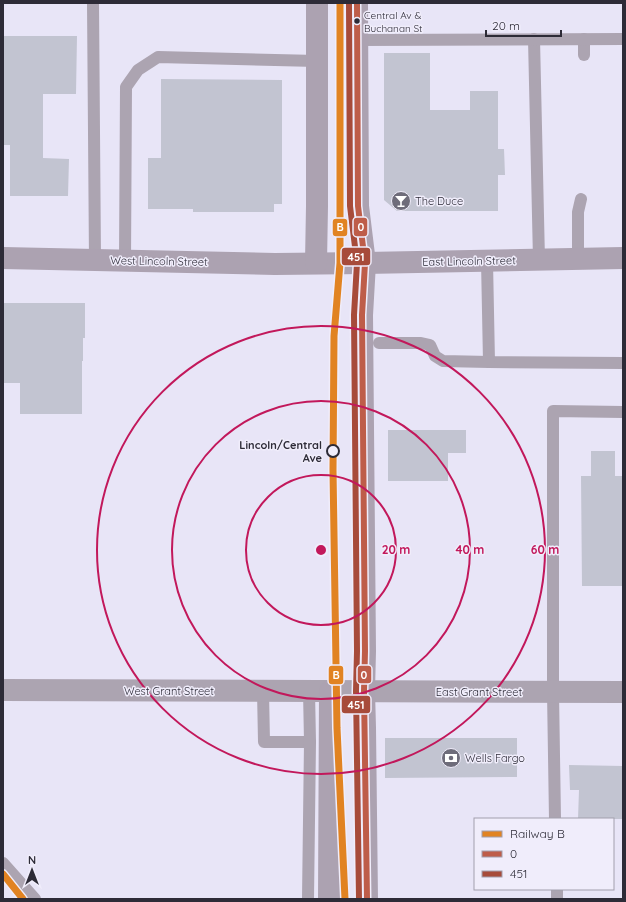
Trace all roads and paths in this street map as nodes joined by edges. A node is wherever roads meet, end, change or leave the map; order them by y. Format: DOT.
graph roads {
  1 [pos="93,3"];
  2 [pos="318,3"];
  3 [pos="357,3"];
  4 [pos="534,39"];
  5 [pos="584,39"];
  6 [pos="623,39"];
  7 [pos="357,40"];
  8 [pos="584,55"];
  9 [pos="318,61"];
  10 [pos="581,199"];
  11 [pos="3,258"];
  12 [pos="623,258"];
  13 [pos="578,259"];
  14 [pos="95,260"];
  15 [pos="539,260"];
  16 [pos="125,261"];
  17 [pos="487,261"];
  18 [pos="316,263"];
  19 [pos="365,263"];
  20 [pos="379,343"];
  21 [pos="489,362"];
  22 [pos="623,363"];
  23 [pos="623,412"];
  24 [pos="3,690"];
  25 [pos="263,691"];
  26 [pos="325,691"];
  27 [pos="364,691"];
  28 [pos="553,692"];
  29 [pos="623,692"];
  30 [pos="310,742"];
  31 [pos="555,818"];
  32 [pos="3,863"];
  33 [pos="35,899"];
  34 [pos="308,899"];
  35 [pos="329,899"];
  36 [pos="367,899"];
  1 -- 14 [label="lane"];
  2 -- 9 [label="main road"];
  3 -- 7 [label="main road"];
  4 -- 5 [label="lane"];
  4 -- 7 [label="lane"];
  4 -- 15 [label="lane"];
  5 -- 6 [label="lane"];
  5 -- 8 [label="lane"];
  7 -- 19 [label="main road"];
  9 -- 16 [label="lane"];
  9 -- 18 [label="main road"];
  10 -- 13 [label="lane"];
  11 -- 14 [label="main road, West Lincoln Street"];
  12 -- 13 [label="main road, East Lincoln Street"];
  13 -- 15 [label="main road, East Lincoln Street"];
  14 -- 16 [label="main road, West Lincoln Street"];
  15 -- 17 [label="main road, East Lincoln Street"];
  16 -- 18 [label="main road, West Lincoln Street"];
  17 -- 19 [label="main road, East Lincoln Street"];
  17 -- 21 [label="lane"];
  18 -- 19 [label="main road, East Lincoln Street"];
  19 -- 27 [label="main road"];
  20 -- 21 [label="lane"];
  21 -- 22 [label="lane"];
  23 -- 28 [label="lane"];
  24 -- 25 [label="street, West Grant Street"];
  25 -- 26 [label="street, West Grant Street"];
  25 -- 30 [label="lane"];
  26 -- 27 [label="street, East Grant Street"];
  26 -- 30 [label="lane"];
  26 -- 35 [label="main road"];
  27 -- 28 [label="street, East Grant Street"];
  27 -- 36 [label="main road"];
  28 -- 29 [label="street, East Grant Street"];
  28 -- 31 [label="lane"];
  30 -- 34 [label="lane"];
  32 -- 33 [label="lane"];
}
